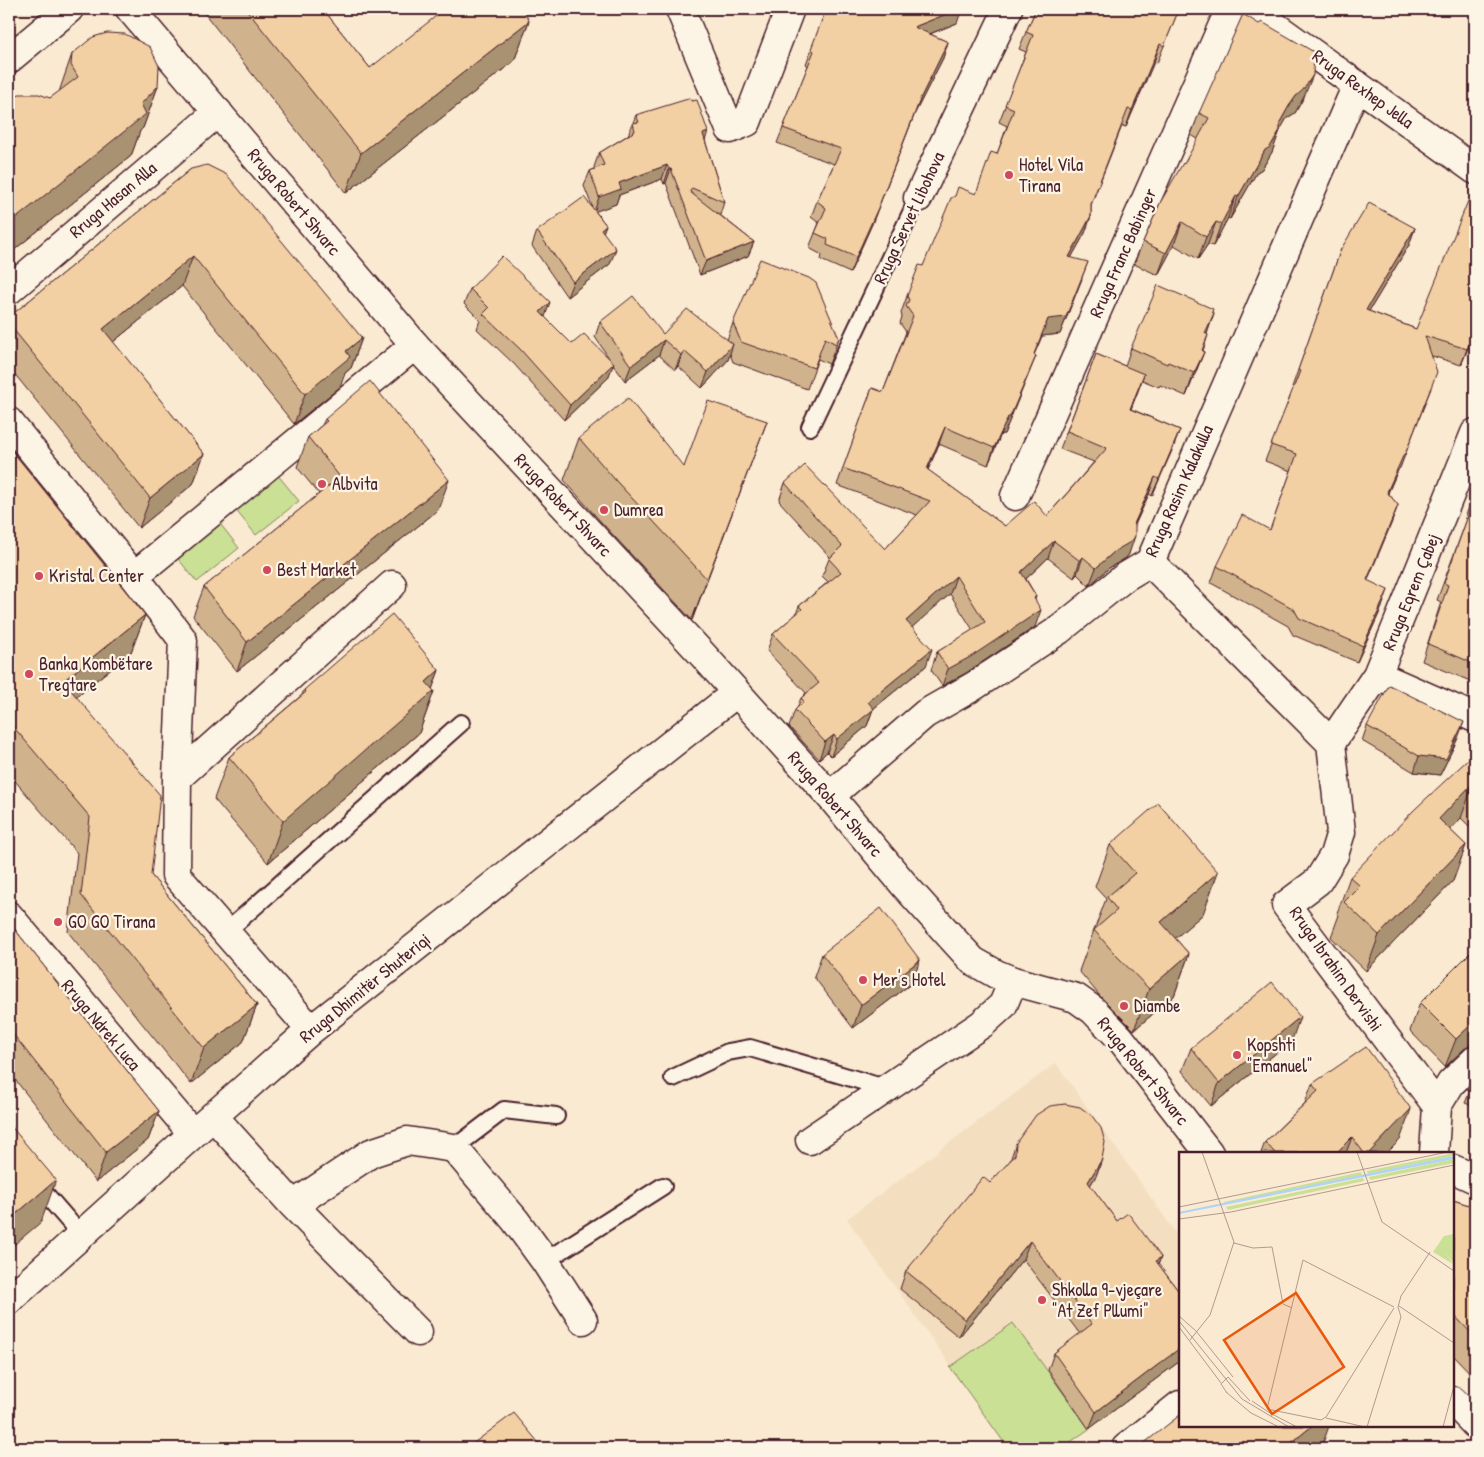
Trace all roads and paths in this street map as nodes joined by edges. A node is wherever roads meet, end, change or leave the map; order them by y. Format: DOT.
graph roads {
  1 [pos="68,9"];
  2 [pos="130,9"];
  3 [pos="680,9"];
  4 [pos="790,9"];
  5 [pos="1008,9"];
  6 [pos="1230,9"];
  7 [pos="1251,9"];
  8 [pos="9,59"];
  9 [pos="1357,85"];
  10 [pos="218,112"];
  11 [pos="1475,170"];
  12 [pos="918,198"];
  13 [pos="9,290"];
  14 [pos="415,345"];
  15 [pos="9,422"];
  16 [pos="810,427"];
  17 [pos="1475,433"];
  18 [pos="1015,496"];
  19 [pos="1150,562"];
  20 [pos="134,576"];
  21 [pos="392,585"];
  22 [pos="1378,676"];
  23 [pos="736,693"];
  24 [pos="1475,718"];
  25 [pos="461,723"];
  26 [pos="1331,743"];
  27 [pos="177,778"];
  28 [pos="830,796"];
  29 [pos="9,916"];
  30 [pos="226,932"];
  31 [pos="1013,981"];
  32 [pos="311,1030"];
  33 [pos="1475,1060"];
  34 [pos="673,1078"];
  35 [pos="885,1088"];
  36 [pos="1437,1106"];
  37 [pos="213,1116"];
  38 [pos="556,1116"];
  39 [pos="193,1134"];
  40 [pos="810,1140"];
  41 [pos="454,1148"];
  42 [pos="9,1152"];
  43 [pos="1208,1152"];
  44 [pos="1434,1152"];
  45 [pos="1454,1169"];
  46 [pos="1475,1179"];
  47 [pos="664,1186"];
  48 [pos="293,1205"];
  49 [pos="81,1235"];
  50 [pos="545,1260"];
  51 [pos="9,1300"];
  52 [pos="583,1320"];
  53 [pos="418,1332"];
  54 [pos="1454,1402"];
  55 [pos="1179,1406"];
  56 [pos="1475,1424"];
  57 [pos="1126,1448"];
  1 -- 8 [label="street"];
  2 -- 10 [label="street, Rruga Robert Shvarc"];
  3 -- 4 [label="street"];
  5 -- 12 [label="street, Rruga Servet Libohova"];
  6 -- 18 [label="street, Rruga Franc Babinger"];
  7 -- 9 [label="street, Rruga Rexhep Jella"];
  9 -- 11 [label="street, Rruga Rexhep Jella"];
  9 -- 19 [label="street, Rruga Rasim Kalakulla"];
  10 -- 13 [label="street, Rruga Hasan Alla"];
  10 -- 14 [label="street, Rruga Robert Shvarc"];
  12 -- 16 [label="lane, Rruga Servet Libohova"];
  14 -- 20 [label="street"];
  14 -- 23 [label="street, Rruga Robert Shvarc"];
  15 -- 20 [label="street"];
  17 -- 22 [label="street, Rruga Eqrem Çabej"];
  19 -- 26 [label="street"];
  19 -- 28 [label="street, Rruga Rasim Kalakulla"];
  20 -- 27 [label="street"];
  21 -- 27 [label="street"];
  22 -- 24 [label="street"];
  22 -- 26 [label="street, Rruga Eqrem Çabej"];
  23 -- 28 [label="street, Rruga Robert Shvarc"];
  23 -- 32 [label="street, Rruga Dhimitër Shuteriqi"];
  25 -- 30 [label="lane"];
  26 -- 36 [label="street, Rruga Ibrahim Dervishi"];
  27 -- 30 [label="street"];
  28 -- 31 [label="street, Rruga Robert Shvarc"];
  29 -- 39 [label="street, Rruga Ndrek Luca"];
  30 -- 32 [label="street"];
  31 -- 35 [label="street"];
  31 -- 43 [label="street, Rruga Robert Shvarc"];
  32 -- 37 [label="street, Rruga Dhimitër Shuteriqi"];
  33 -- 36 [label="street"];
  34 -- 35 [label="lane"];
  35 -- 40 [label="street"];
  36 -- 44 [label="street"];
  37 -- 39 [label="street, Rruga Dhimitër Shuteriqi"];
  37 -- 48 [label="street"];
  38 -- 41 [label="lane"];
  39 -- 49 [label="street, Rruga Dhimitër Shuteriqi"];
  41 -- 48 [label="street"];
  41 -- 50 [label="street"];
  42 -- 49 [label="lane"];
  45 -- 46 [label="street"];
  47 -- 50 [label="lane"];
  48 -- 53 [label="street"];
  49 -- 51 [label="street, Rruga Dhimitër Shuteriqi"];
  50 -- 52 [label="street"];
  54 -- 56 [label="street"];
  55 -- 57 [label="street"];
}
